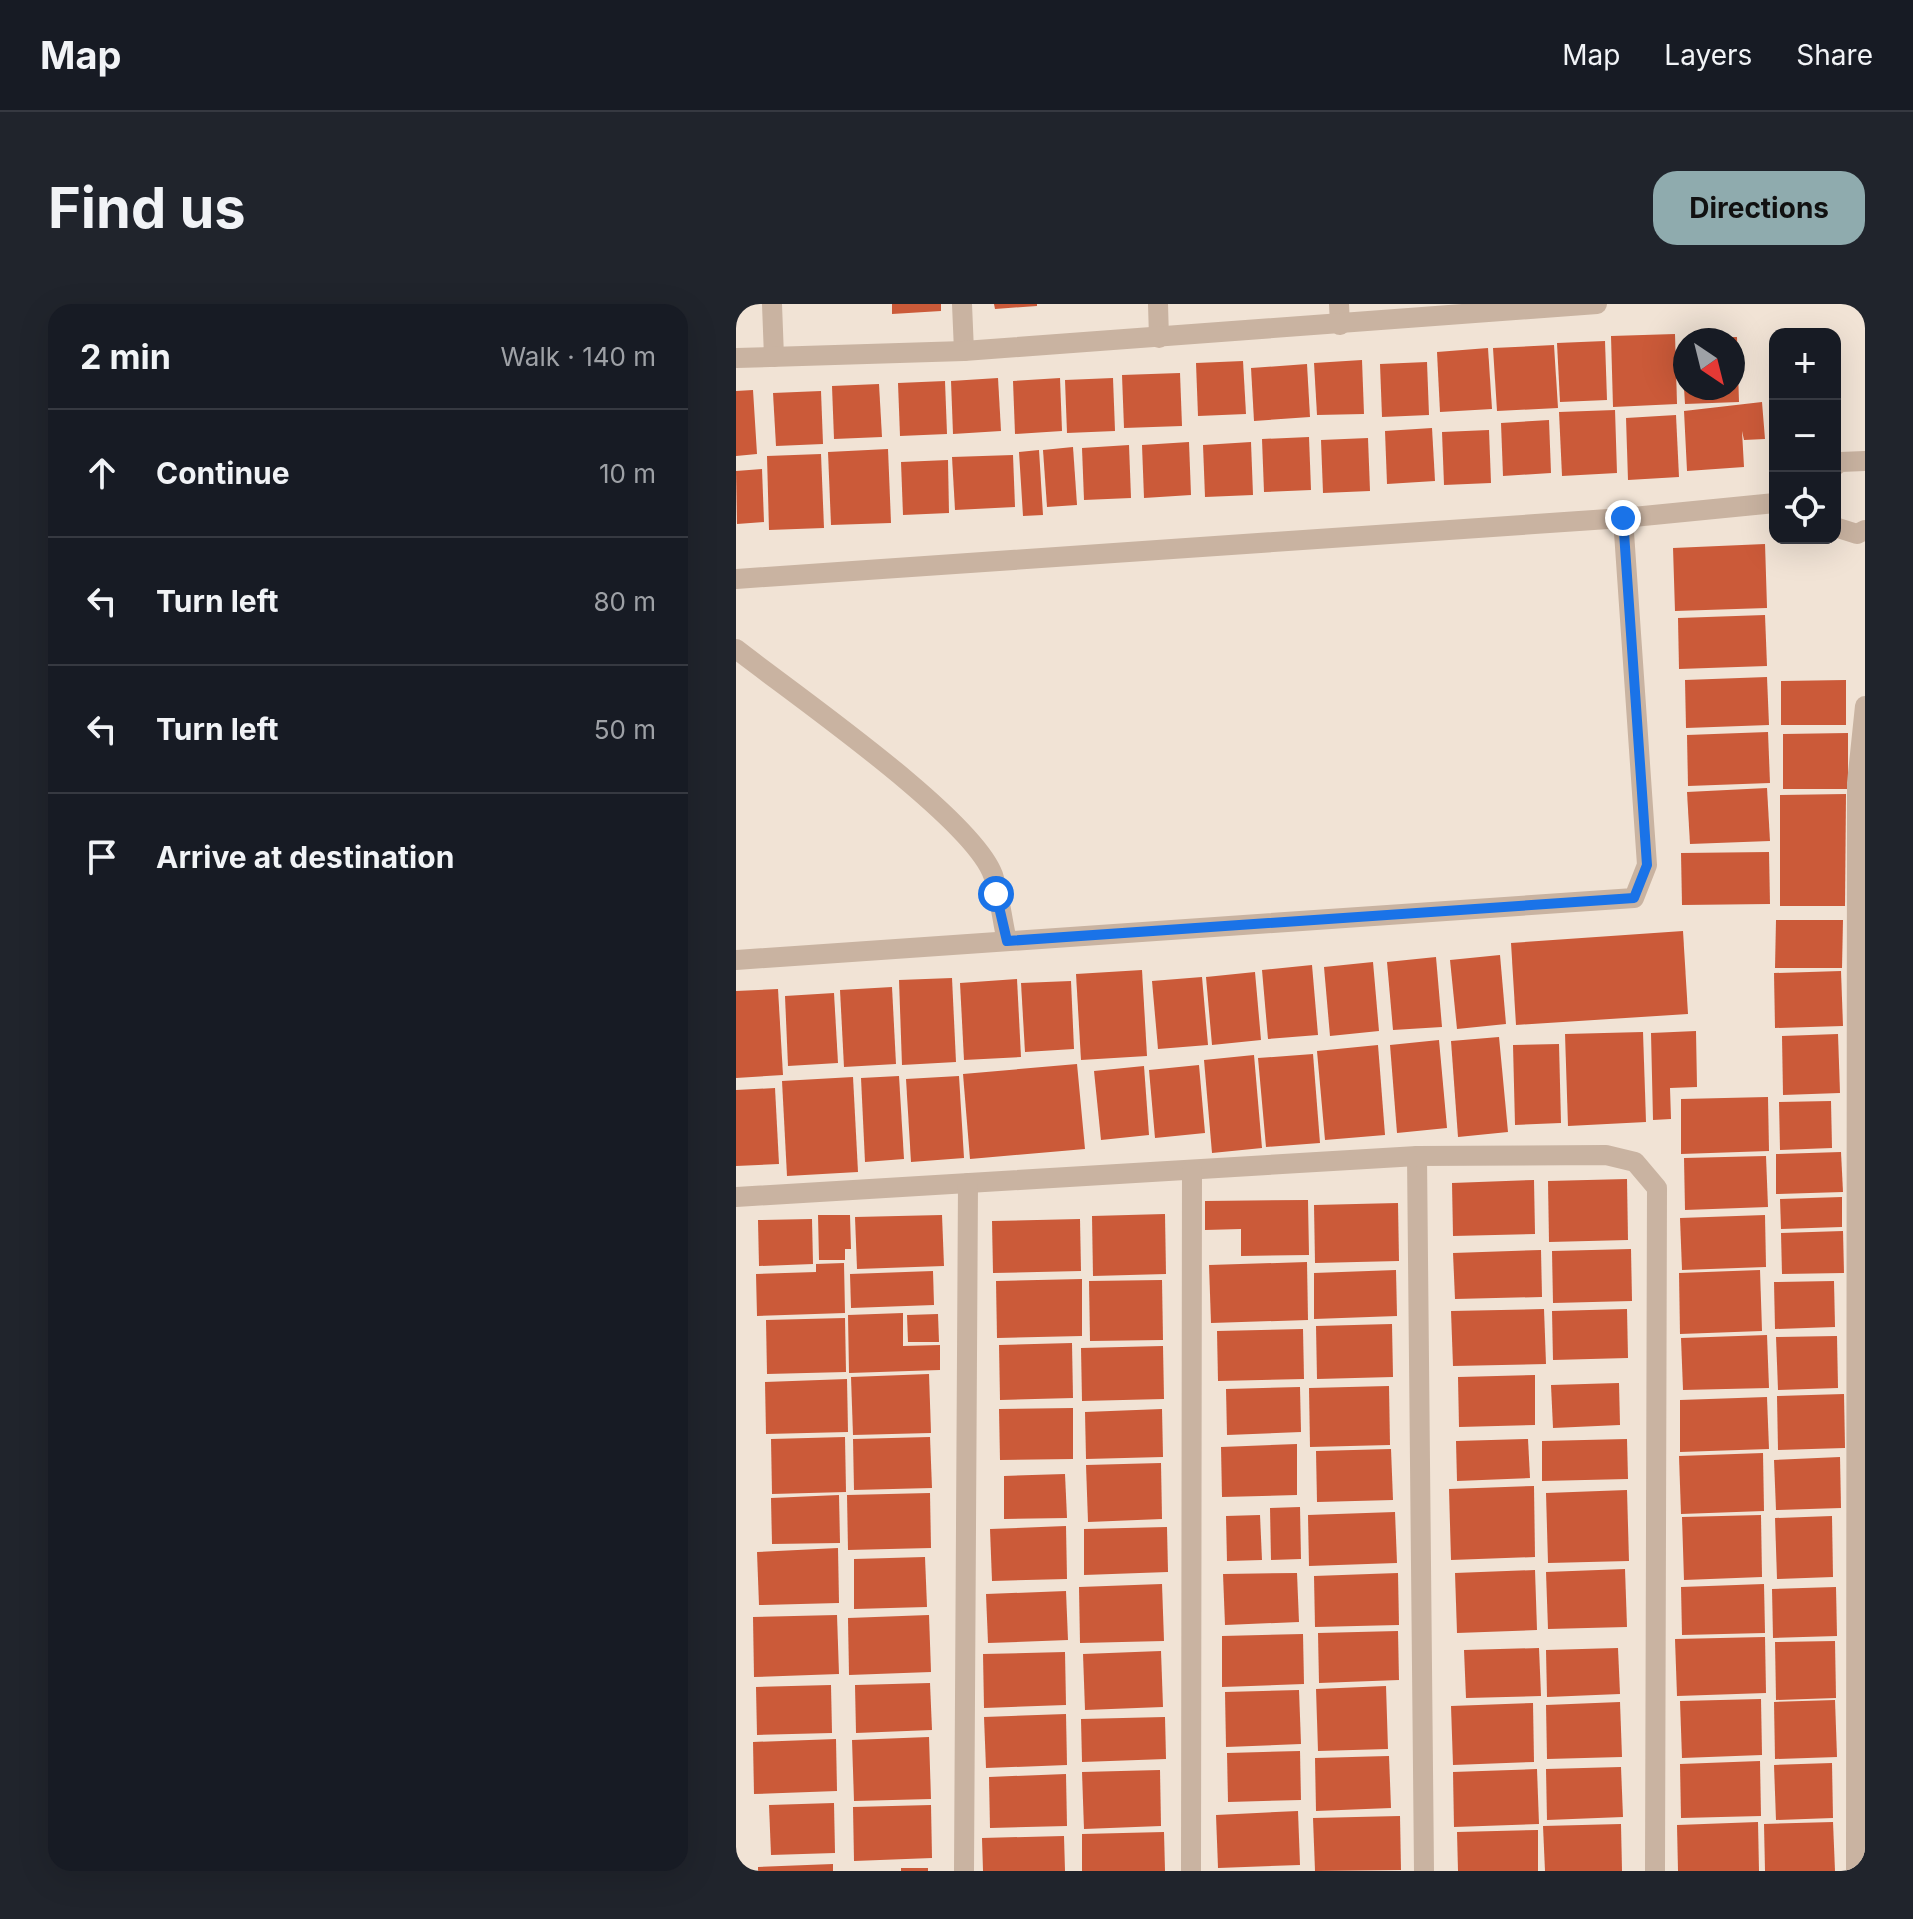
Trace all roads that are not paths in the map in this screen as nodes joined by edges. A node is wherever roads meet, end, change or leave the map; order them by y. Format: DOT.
graph roads {
  1 [pos="772,304"];
  2 [pos="962,304"];
  3 [pos="1158,304"];
  4 [pos="1339,304"];
  5 [pos="1597,304"];
  6 [pos="1521,306"];
  7 [pos="1340,325"];
  8 [pos="1159,338"];
  9 [pos="964,351"];
  10 [pos="774,357"];
  11 [pos="736,358"];
  12 [pos="1865,461"];
  13 [pos="1841,462"];
  14 [pos="1769,504"];
  15 [pos="1623,518"];
  16 [pos="1841,529"];
  17 [pos="1865,530"];
  18 [pos="736,579"];
  19 [pos="736,649"];
  20 [pos="1865,706"];
  21 [pos="1007,941"];
  22 [pos="736,960"];
  23 [pos="1417,1156"];
  24 [pos="1192,1170"];
  25 [pos="968,1183"];
  26 [pos="736,1197"];
  27 [pos="964,1871"];
  28 [pos="1191,1871"];
  29 [pos="1424,1871"];
  30 [pos="1655,1871"];
  31 [pos="1856,1871"];
  1 -- 10 [label="street"];
  2 -- 9 [label="street"];
  3 -- 8 [label="street"];
  4 -- 7 [label="street"];
  5 -- 6 [label="street"];
  6 -- 7 [label="street"];
  7 -- 8 [label="street"];
  8 -- 9 [label="street"];
  9 -- 10 [label="street"];
  10 -- 11 [label="street"];
  12 -- 13 [label="street"];
  14 -- 15 [label="street"];
  15 -- 18 [label="street"];
  15 -- 21 [label="street"];
  16 -- 17 [label="street"];
  19 -- 21 [label="street"];
  20 -- 31 [label="street"];
  21 -- 22 [label="street"];
  23 -- 24 [label="street"];
  23 -- 29 [label="street"];
  23 -- 30 [label="street"];
  24 -- 25 [label="street"];
  24 -- 28 [label="street"];
  25 -- 26 [label="street"];
  25 -- 27 [label="street"];
}
